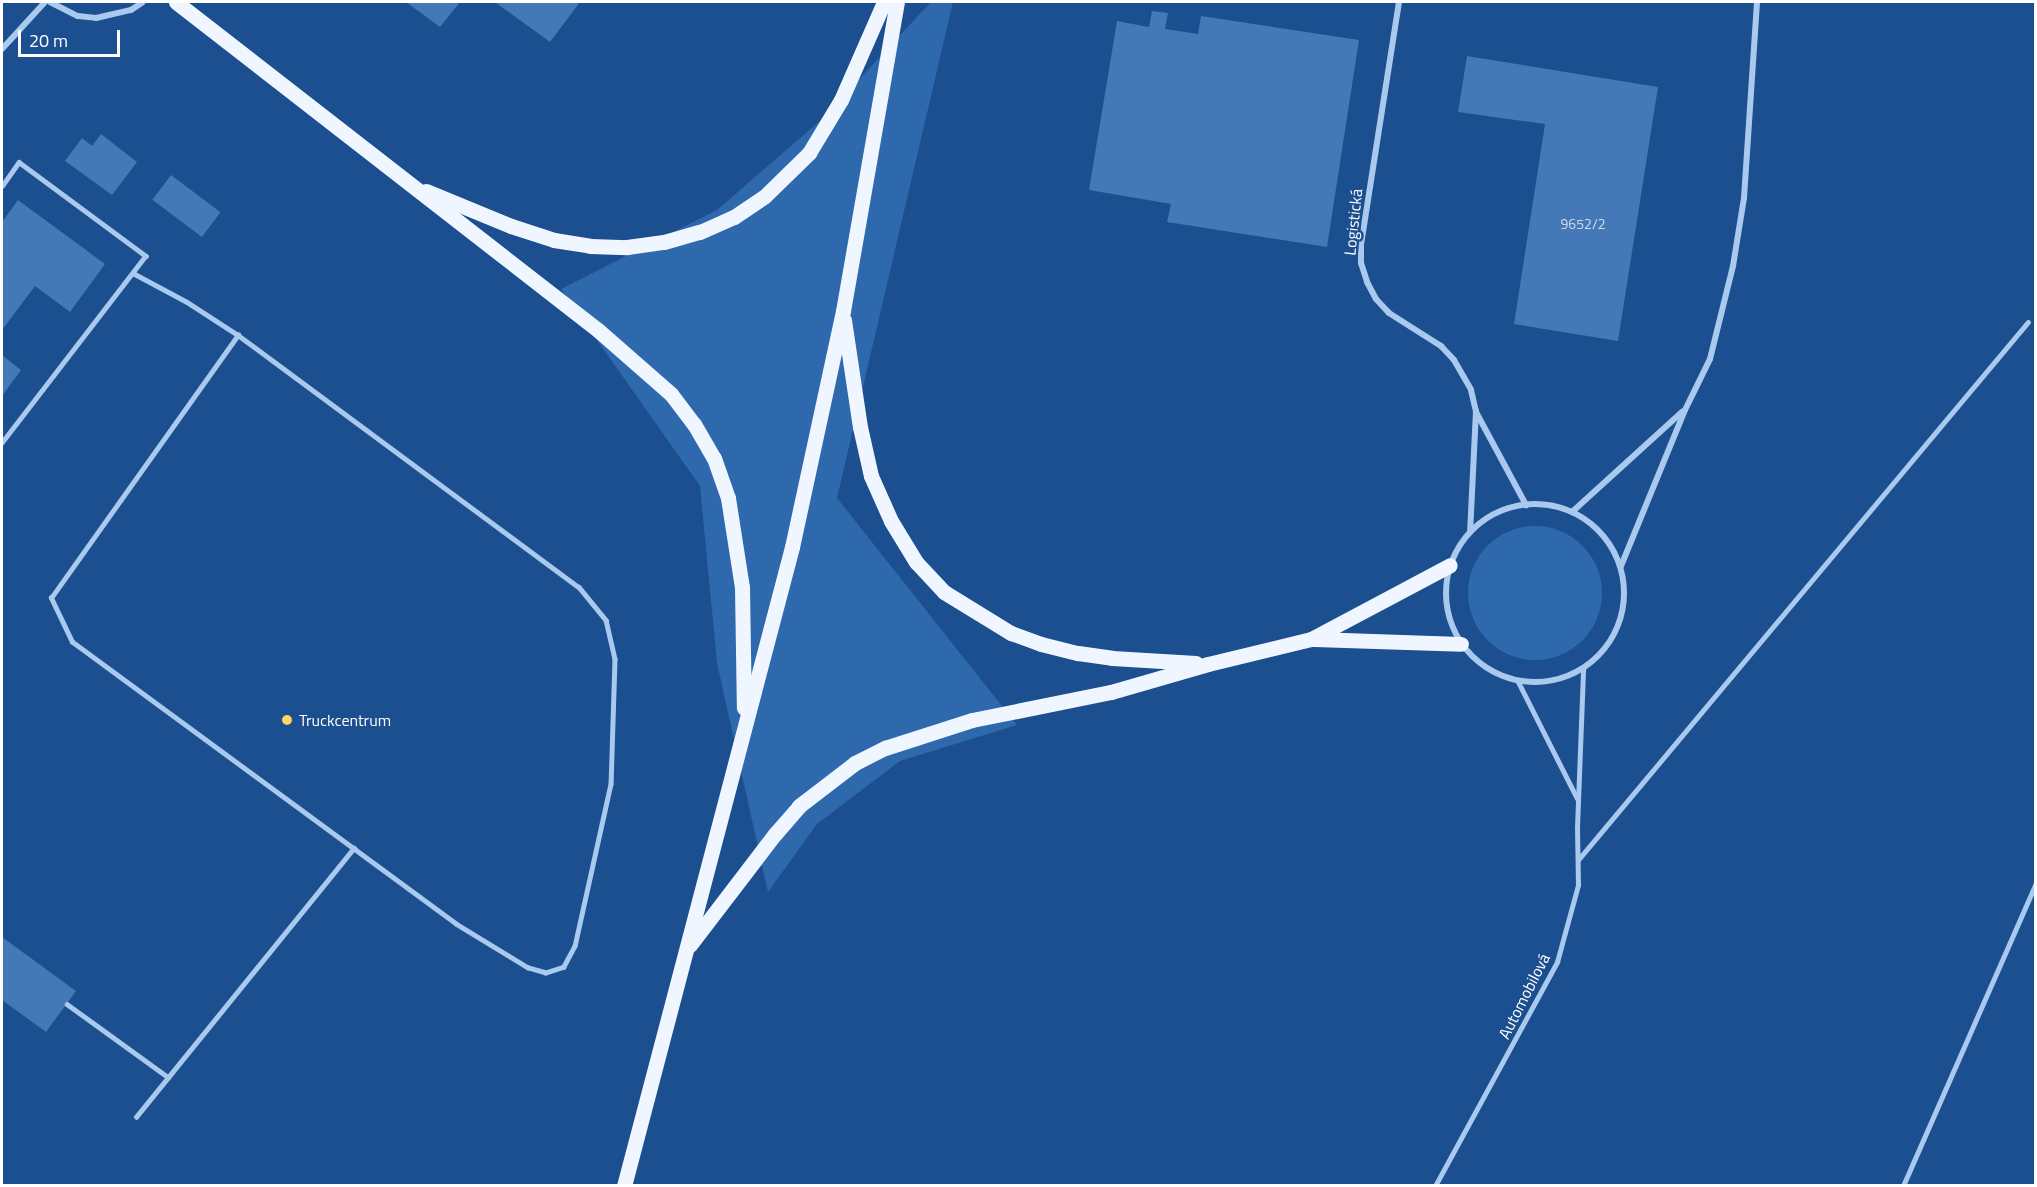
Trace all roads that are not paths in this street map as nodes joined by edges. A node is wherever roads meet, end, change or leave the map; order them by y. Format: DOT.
graph roads {
  1 [pos="47,2"];
  2 [pos="143,2"];
  3 [pos="176,2"];
  4 [pos="884,2"];
  5 [pos="897,2"];
  6 [pos="1399,2"];
  7 [pos="1757,2"];
  8 [pos="2,49"];
  9 [pos="406,182"];
  10 [pos="2,186"];
  11 [pos="133,273"];
  12 [pos="843,311"];
  13 [pos="2028,322"];
  14 [pos="238,335"];
  15 [pos="1685,410"];
  16 [pos="1476,411"];
  17 [pos="2,443"];
  18 [pos="1526,505"];
  19 [pos="1572,512"];
  20 [pos="1470,532"];
  21 [pos="1450,565"];
  22 [pos="1621,566"];
  23 [pos="1311,639"];
  24 [pos="1461,644"];
  25 [pos="1208,663"];
  26 [pos="1582,669"];
  27 [pos="1518,681"];
  28 [pos="745,727"];
  29 [pos="1578,800"];
  30 [pos="354,849"];
  31 [pos="1578,860"];
  32 [pos="2036,883"];
  33 [pos="687,950"];
  34 [pos="67,1004"];
  35 [pos="168,1077"];
  36 [pos="136,1117"];
  37 [pos="624,1185"];
  38 [pos="1435,1185"];
  39 [pos="1903,1185"];
  1 -- 2 [label="street"];
  1 -- 8 [label="street"];
  3 -- 9 [label="main road"];
  4 -- 9 [label="main road"];
  5 -- 12 [label="main road"];
  6 -- 16 [label="street, Logistická"];
  7 -- 15 [label="street"];
  9 -- 28 [label="main road"];
  10 -- 11 [label="lane"];
  11 -- 14 [label="lane"];
  11 -- 17 [label="lane"];
  12 -- 25 [label="main road"];
  12 -- 28 [label="main road"];
  13 -- 31 [label="lane"];
  14 -- 30 [label="lane"];
  14 -- 30 [label="lane"];
  15 -- 19 [label="street"];
  15 -- 22 [label="street"];
  16 -- 18 [label="street"];
  16 -- 20 [label="street"];
  18 -- 19 [label="street"];
  18 -- 20 [label="street"];
  19 -- 22 [label="street"];
  20 -- 21 [label="street"];
  21 -- 23 [label="main road"];
  21 -- 24 [label="street"];
  22 -- 26 [label="street"];
  23 -- 24 [label="main road"];
  23 -- 25 [label="main road"];
  24 -- 27 [label="street"];
  25 -- 33 [label="main road"];
  26 -- 27 [label="street"];
  26 -- 29 [label="lane, Automobilová"];
  27 -- 29 [label="lane, Automobilová"];
  28 -- 33 [label="main road"];
  29 -- 31 [label="lane, Automobilová"];
  30 -- 35 [label="lane"];
  31 -- 38 [label="lane, Automobilová"];
  32 -- 39 [label="lane"];
  33 -- 37 [label="main road"];
  34 -- 35 [label="lane"];
  35 -- 36 [label="lane"];
}
